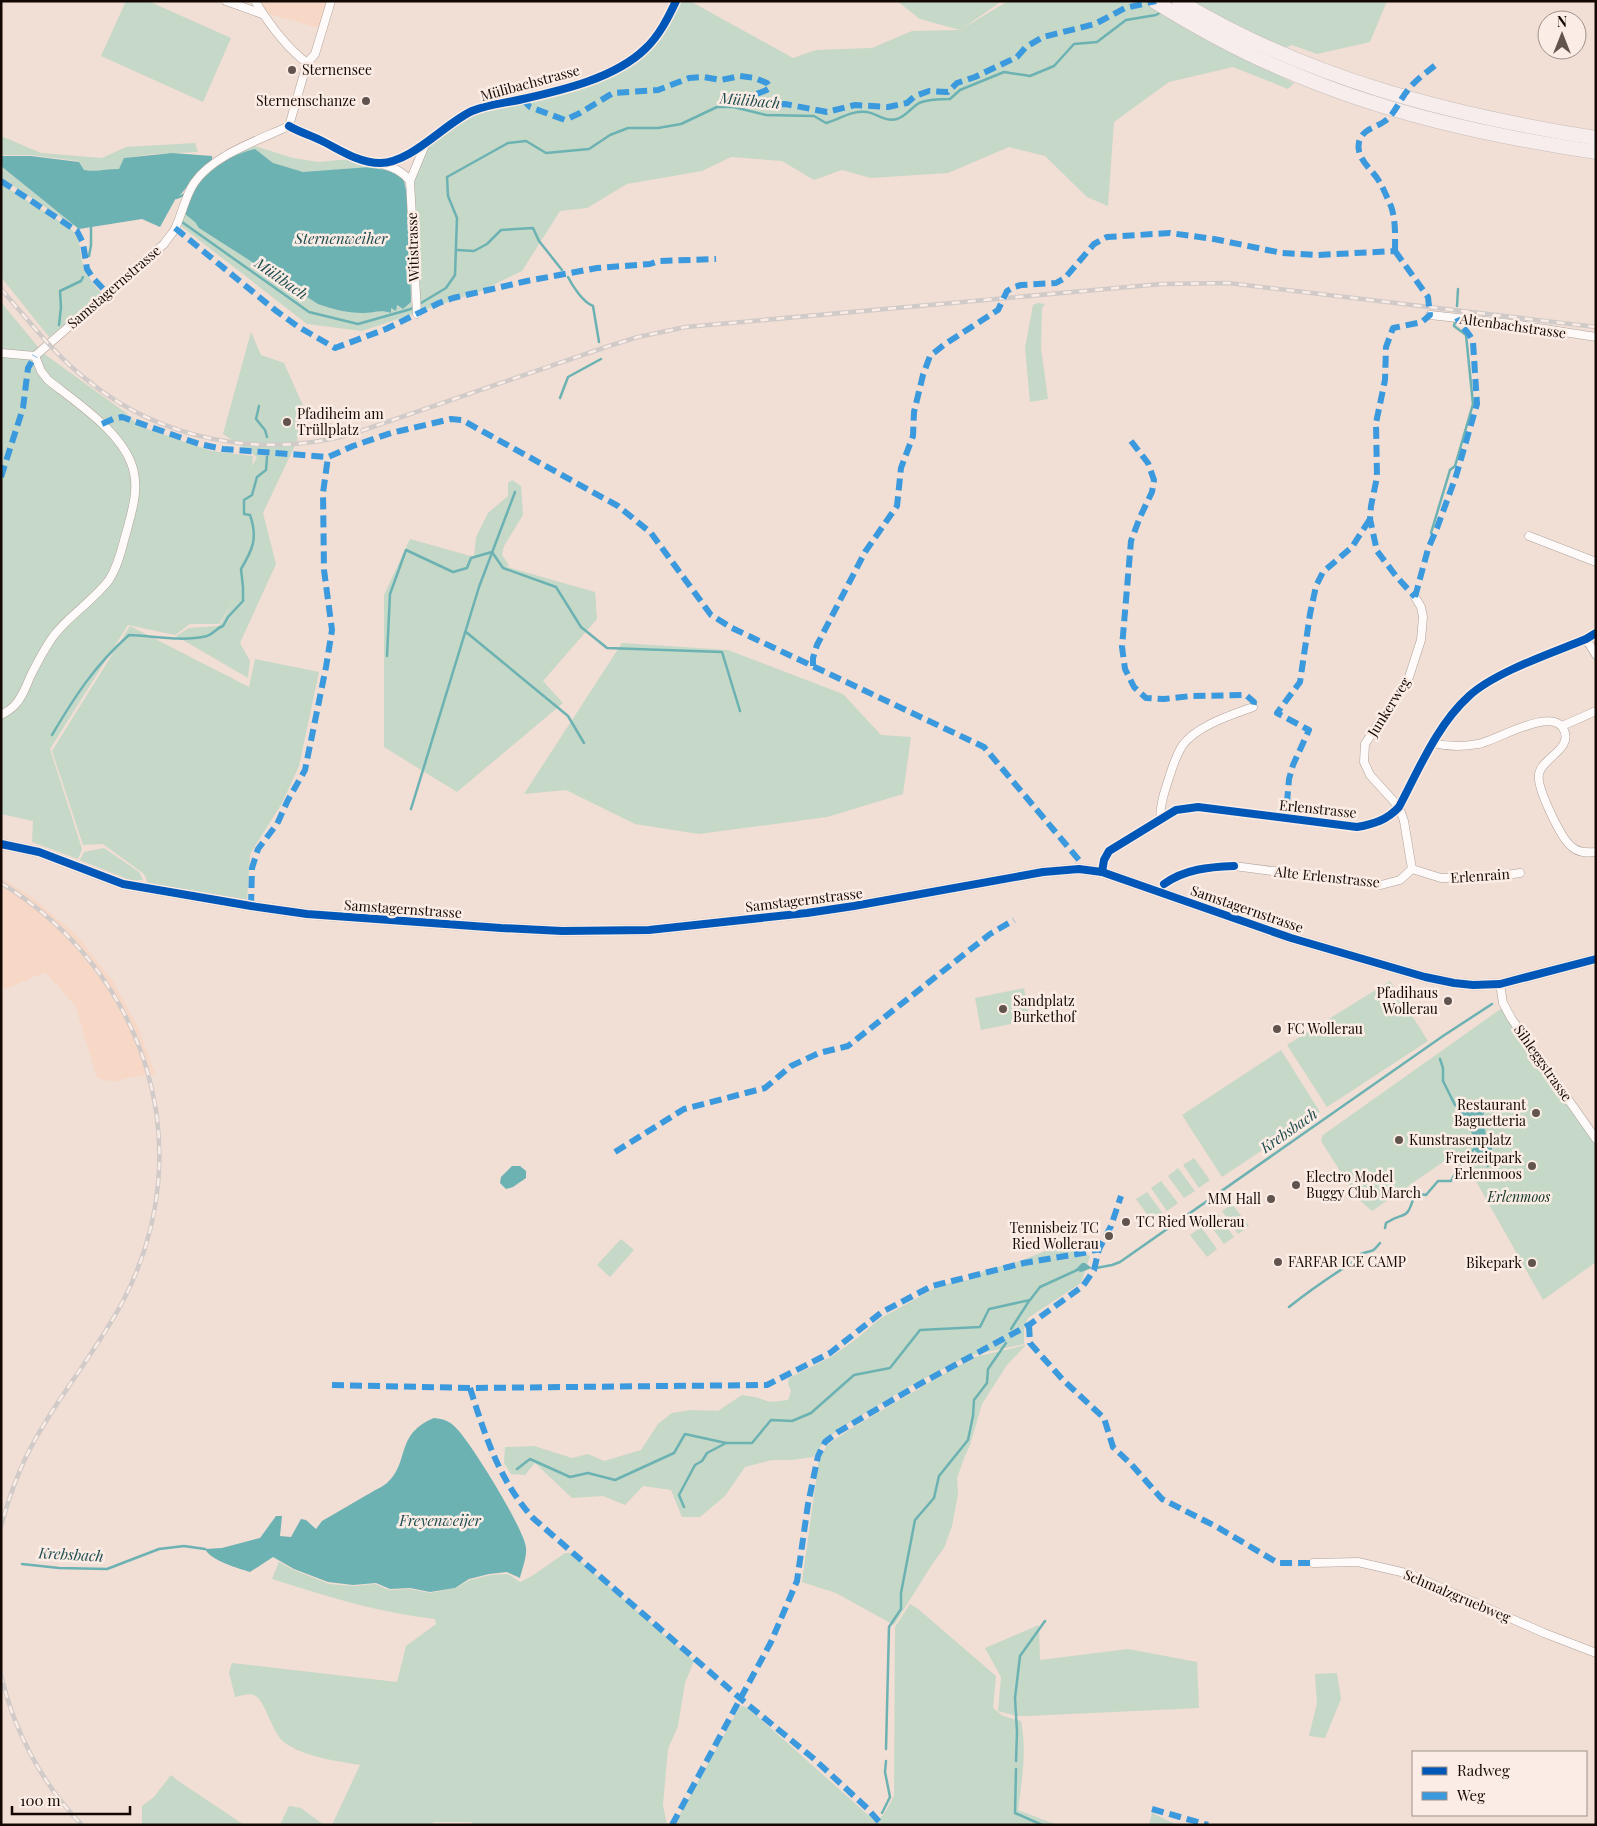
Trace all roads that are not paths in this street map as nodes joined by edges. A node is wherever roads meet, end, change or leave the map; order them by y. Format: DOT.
graph roads {
  1 [pos="226,1"];
  2 [pos="255,1"];
  3 [pos="331,1"];
  4 [pos="676,1"];
  5 [pos="1154,1"];
  6 [pos="1179,1"];
  7 [pos="262,14"];
  8 [pos="1254,49"];
  9 [pos="307,63"];
  10 [pos="289,126"];
  11 [pos="1596,138"];
  12 [pos="426,145"];
  13 [pos="1596,152"];
  14 [pos="382,164"];
  15 [pos="410,181"];
  16 [pos="417,314"];
  17 [pos="1430,315"];
  18 [pos="1596,337"];
  19 [pos="1,353"];
  20 [pos="35,356"];
  21 [pos="1529,536"];
  22 [pos="1596,562"];
  23 [pos="1415,598"];
  24 [pos="1596,633"];
  25 [pos="1586,639"];
  26 [pos="1596,655"];
  27 [pos="1253,707"];
  28 [pos="1596,711"];
  29 [pos="1,716"];
  30 [pos="1562,726"];
  31 [pos="1433,743"];
  32 [pos="1399,806"];
  33 [pos="1160,820"];
  34 [pos="1,844"];
  35 [pos="1596,852"];
  36 [pos="1234,866"];
  37 [pos="1412,869"];
  38 [pos="1102,872"];
  39 [pos="1520,873"];
  40 [pos="1596,959"];
  41 [pos="1500,984"];
  42 [pos="1596,1139"];
  43 [pos="1313,1563"];
  44 [pos="1596,1653"];
  1 -- 7 [label="street"];
  2 -- 7 [label="street"];
  3 -- 9 [label="street"];
  4 -- 12 [label="street, Mülibachstrasse"];
  5 -- 8 [label="highway"];
  6 -- 8 [label="highway"];
  7 -- 9 [label="street"];
  8 -- 11 [label="highway"];
  8 -- 13 [label="highway"];
  9 -- 10 [label="street"];
  10 -- 14 [label="street"];
  10 -- 20 [label="street, Samstagernstrasse"];
  12 -- 14 [label="street, Mülibachstrasse"];
  12 -- 15 [label="street, Witistrasse"];
  14 -- 15 [label="street"];
  15 -- 16 [label="street, Witistrasse"];
  17 -- 18 [label="street, Altenbachstrasse"];
  19 -- 20 [label="street"];
  20 -- 29 [label="street"];
  21 -- 22 [label="street"];
  23 -- 32 [label="street, Junkerweg"];
  24 -- 25 [label="street, Erlenstrasse"];
  25 -- 26 [label="street"];
  25 -- 31 [label="street, Erlenstrasse"];
  27 -- 33 [label="street"];
  28 -- 30 [label="street"];
  30 -- 31 [label="street"];
  30 -- 35 [label="street"];
  31 -- 32 [label="street, Erlenstrasse"];
  32 -- 33 [label="street, Erlenstrasse"];
  32 -- 37 [label="street"];
  33 -- 38 [label="street, Erlenstrasse"];
  34 -- 38 [label="street, Samstagernstrasse"];
  36 -- 37 [label="street, Alte Erlenstrasse"];
  37 -- 39 [label="street, Erlenrain"];
  38 -- 41 [label="street, Samstagernstrasse"];
  40 -- 41 [label="street, Samstagernstrasse"];
  41 -- 42 [label="street, Sihleggstrasse"];
  43 -- 44 [label="street, Schmalzgruebweg"];
}
